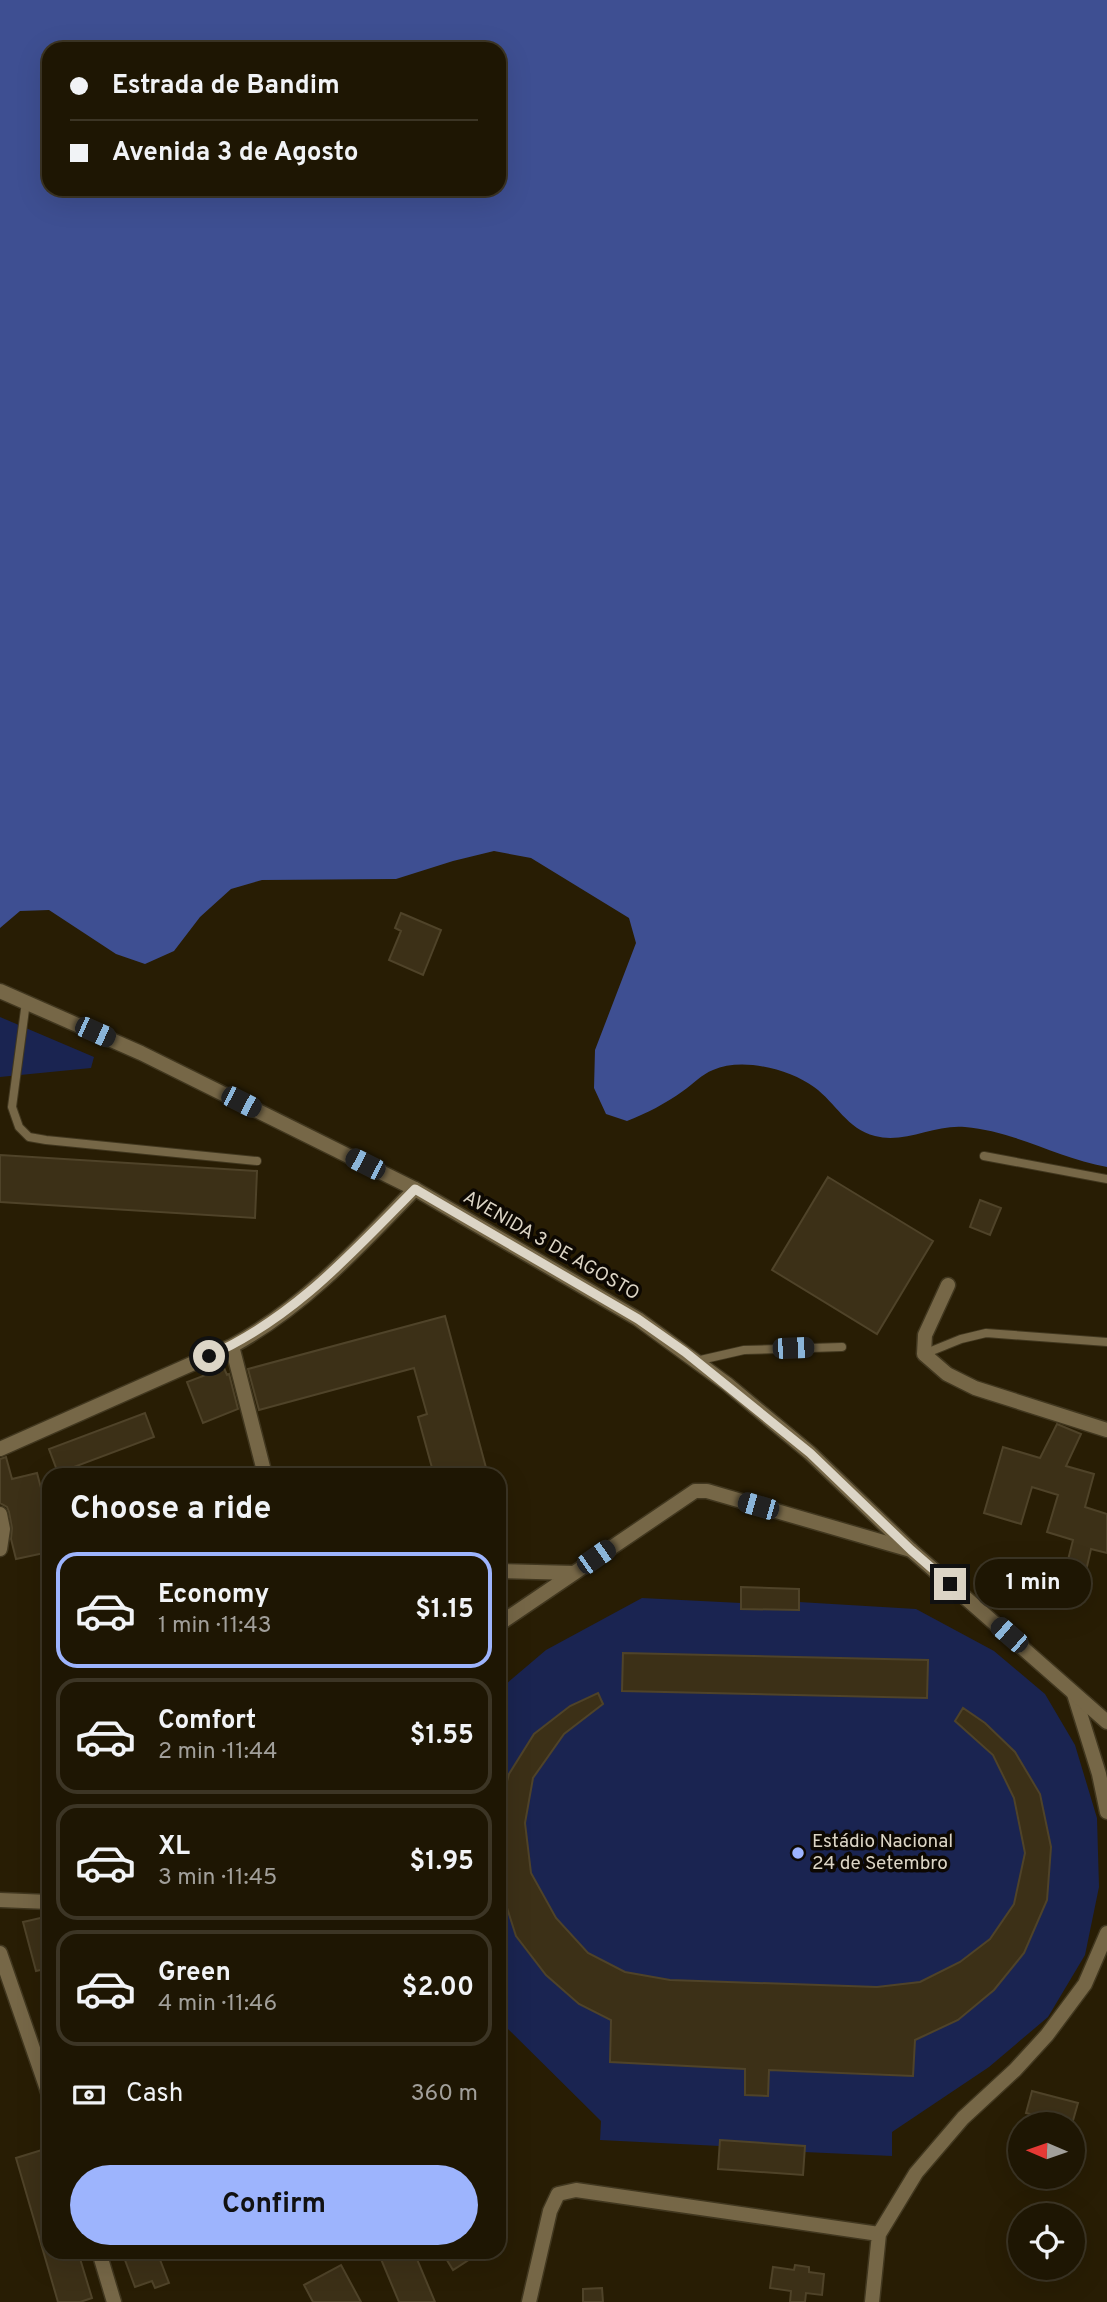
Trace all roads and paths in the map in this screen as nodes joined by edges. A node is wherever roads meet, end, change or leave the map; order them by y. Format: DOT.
graph roads {
  1 [pos="0,991"];
  2 [pos="26,1002"];
  3 [pos="984,1156"];
  4 [pos="257,1161"];
  5 [pos="1107,1179"];
  6 [pos="415,1189"];
  7 [pos="948,1285"];
  8 [pos="1107,1342"];
  9 [pos="232,1346"];
  10 [pos="842,1347"];
  11 [pos="924,1354"];
  12 [pos="696,1361"];
  13 [pos="1107,1430"];
  14 [pos="0,1449"];
  15 [pos="263,1468"];
  16 [pos="0,1514"];
  17 [pos="0,1549"];
  18 [pos="911,1550"];
  19 [pos="506,1571"];
  20 [pos="574,1573"];
  21 [pos="506,1619"];
  22 [pos="1074,1695"];
  23 [pos="1107,1723"];
  24 [pos="1107,1812"];
  25 [pos="0,1900"];
  26 [pos="42,1902"];
  27 [pos="1107,1933"];
  28 [pos="0,1952"];
  29 [pos="42,2075"];
  30 [pos="879,2234"];
  31 [pos="101,2259"];
  32 [pos="114,2302"];
  33 [pos="529,2302"];
  34 [pos="873,2302"];
  1 -- 2 [label="street, AVENIDA 3 DE AGOSTO"];
  2 -- 4 [label="lane"];
  2 -- 6 [label="street, AVENIDA 3 DE AGOSTO"];
  3 -- 5 [label="lane"];
  6 -- 9 [label="street"];
  6 -- 12 [label="street, AVENIDA 3 DE AGOSTO"];
  7 -- 11 [label="street"];
  8 -- 11 [label="lane"];
  9 -- 14 [label="street"];
  9 -- 15 [label="street"];
  10 -- 12 [label="lane"];
  11 -- 13 [label="street"];
  12 -- 18 [label="street, AVENIDA 3 DE AGOSTO"];
  16 -- 17 [label="street"];
  18 -- 20 [label="street"];
  18 -- 22 [label="street, AVENIDA 3 DE AGOSTO"];
  19 -- 20 [label="street"];
  20 -- 21 [label="street"];
  22 -- 23 [label="street, AVENIDA 3 DE AGOSTO"];
  22 -- 24 [label="street"];
  25 -- 26 [label="street"];
  27 -- 30 [label="street"];
  28 -- 29 [label="street"];
  30 -- 33 [label="street"];
  30 -- 34 [label="street"];
  31 -- 32 [label="street"];
}
